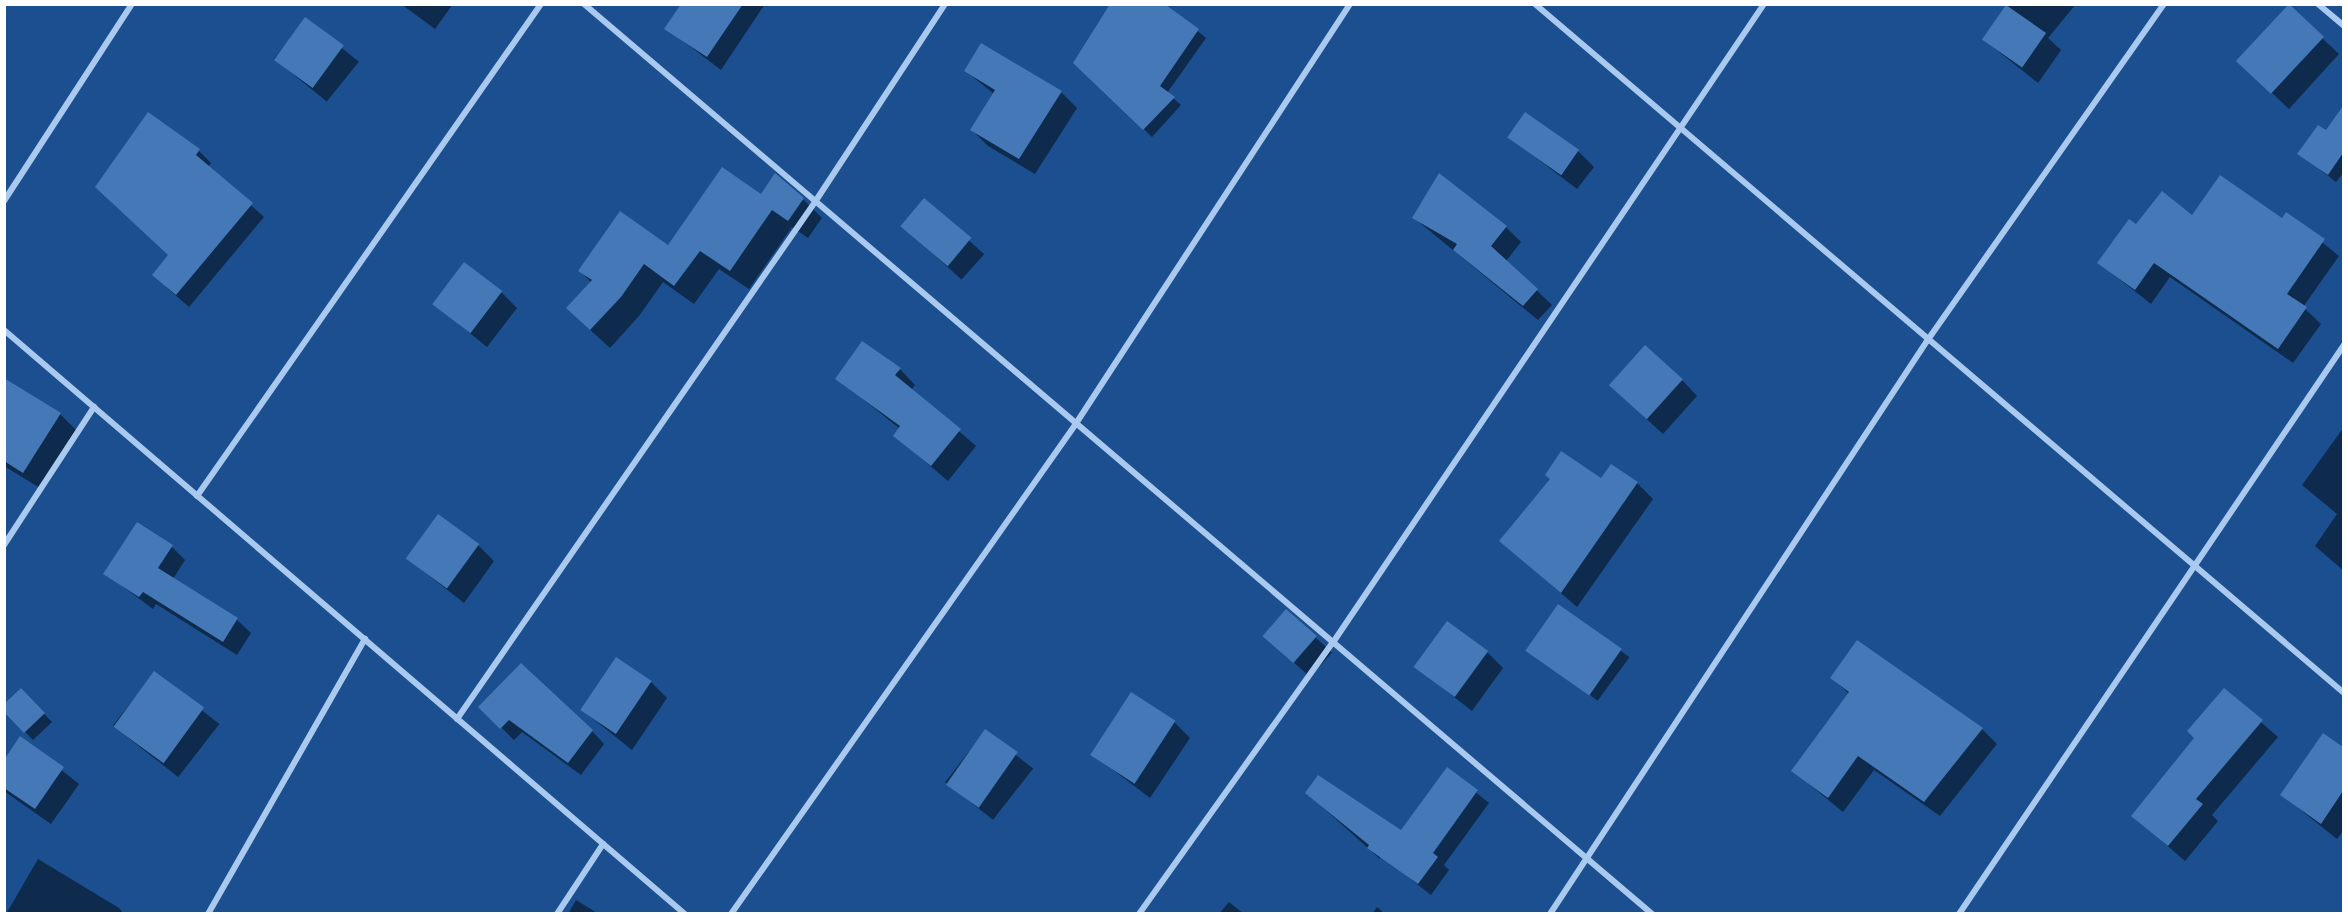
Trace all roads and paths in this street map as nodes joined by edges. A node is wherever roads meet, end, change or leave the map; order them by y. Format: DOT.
graph roads {
  1 [pos="132,4"];
  2 [pos="541,4"];
  3 [pos="584,4"];
  4 [pos="945,4"];
  5 [pos="1350,4"];
  6 [pos="1535,4"];
  7 [pos="1764,4"];
  8 [pos="2164,4"];
  9 [pos="2321,5"];
  10 [pos="2343,26"];
  11 [pos="1680,129"];
  12 [pos="4,201"];
  13 [pos="815,202"];
  14 [pos="4,330"];
  15 [pos="1927,341"];
  16 [pos="2343,345"];
  17 [pos="94,407"];
  18 [pos="1075,425"];
  19 [pos="197,496"];
  20 [pos="4,545"];
  21 [pos="2194,565"];
  22 [pos="365,639"];
  23 [pos="1334,641"];
  24 [pos="2343,693"];
  25 [pos="457,719"];
  26 [pos="603,844"];
  27 [pos="1587,858"];
  28 [pos="208,914"];
  29 [pos="557,914"];
  30 [pos="685,914"];
  31 [pos="731,914"];
  32 [pos="1139,914"];
  33 [pos="1550,914"];
  34 [pos="1652,914"];
  35 [pos="1959,914"];
  1 -- 12 [label="street"];
  2 -- 19 [label="street"];
  3 -- 13 [label="street"];
  4 -- 13 [label="street"];
  5 -- 18 [label="street"];
  6 -- 11 [label="street"];
  7 -- 11 [label="street"];
  8 -- 15 [label="street"];
  9 -- 10 [label="street"];
  11 -- 15 [label="street"];
  11 -- 23 [label="street"];
  13 -- 18 [label="street"];
  13 -- 25 [label="street"];
  14 -- 17 [label="street"];
  15 -- 21 [label="street"];
  15 -- 27 [label="street"];
  16 -- 21 [label="street"];
  17 -- 19 [label="street"];
  17 -- 20 [label="street"];
  18 -- 23 [label="street"];
  18 -- 31 [label="street"];
  19 -- 22 [label="street"];
  21 -- 24 [label="street"];
  21 -- 35 [label="street"];
  22 -- 25 [label="street"];
  22 -- 28 [label="street"];
  23 -- 27 [label="street"];
  23 -- 32 [label="street"];
  25 -- 26 [label="street"];
  26 -- 29 [label="street"];
  26 -- 30 [label="street"];
  27 -- 33 [label="street"];
  27 -- 34 [label="street"];
}
